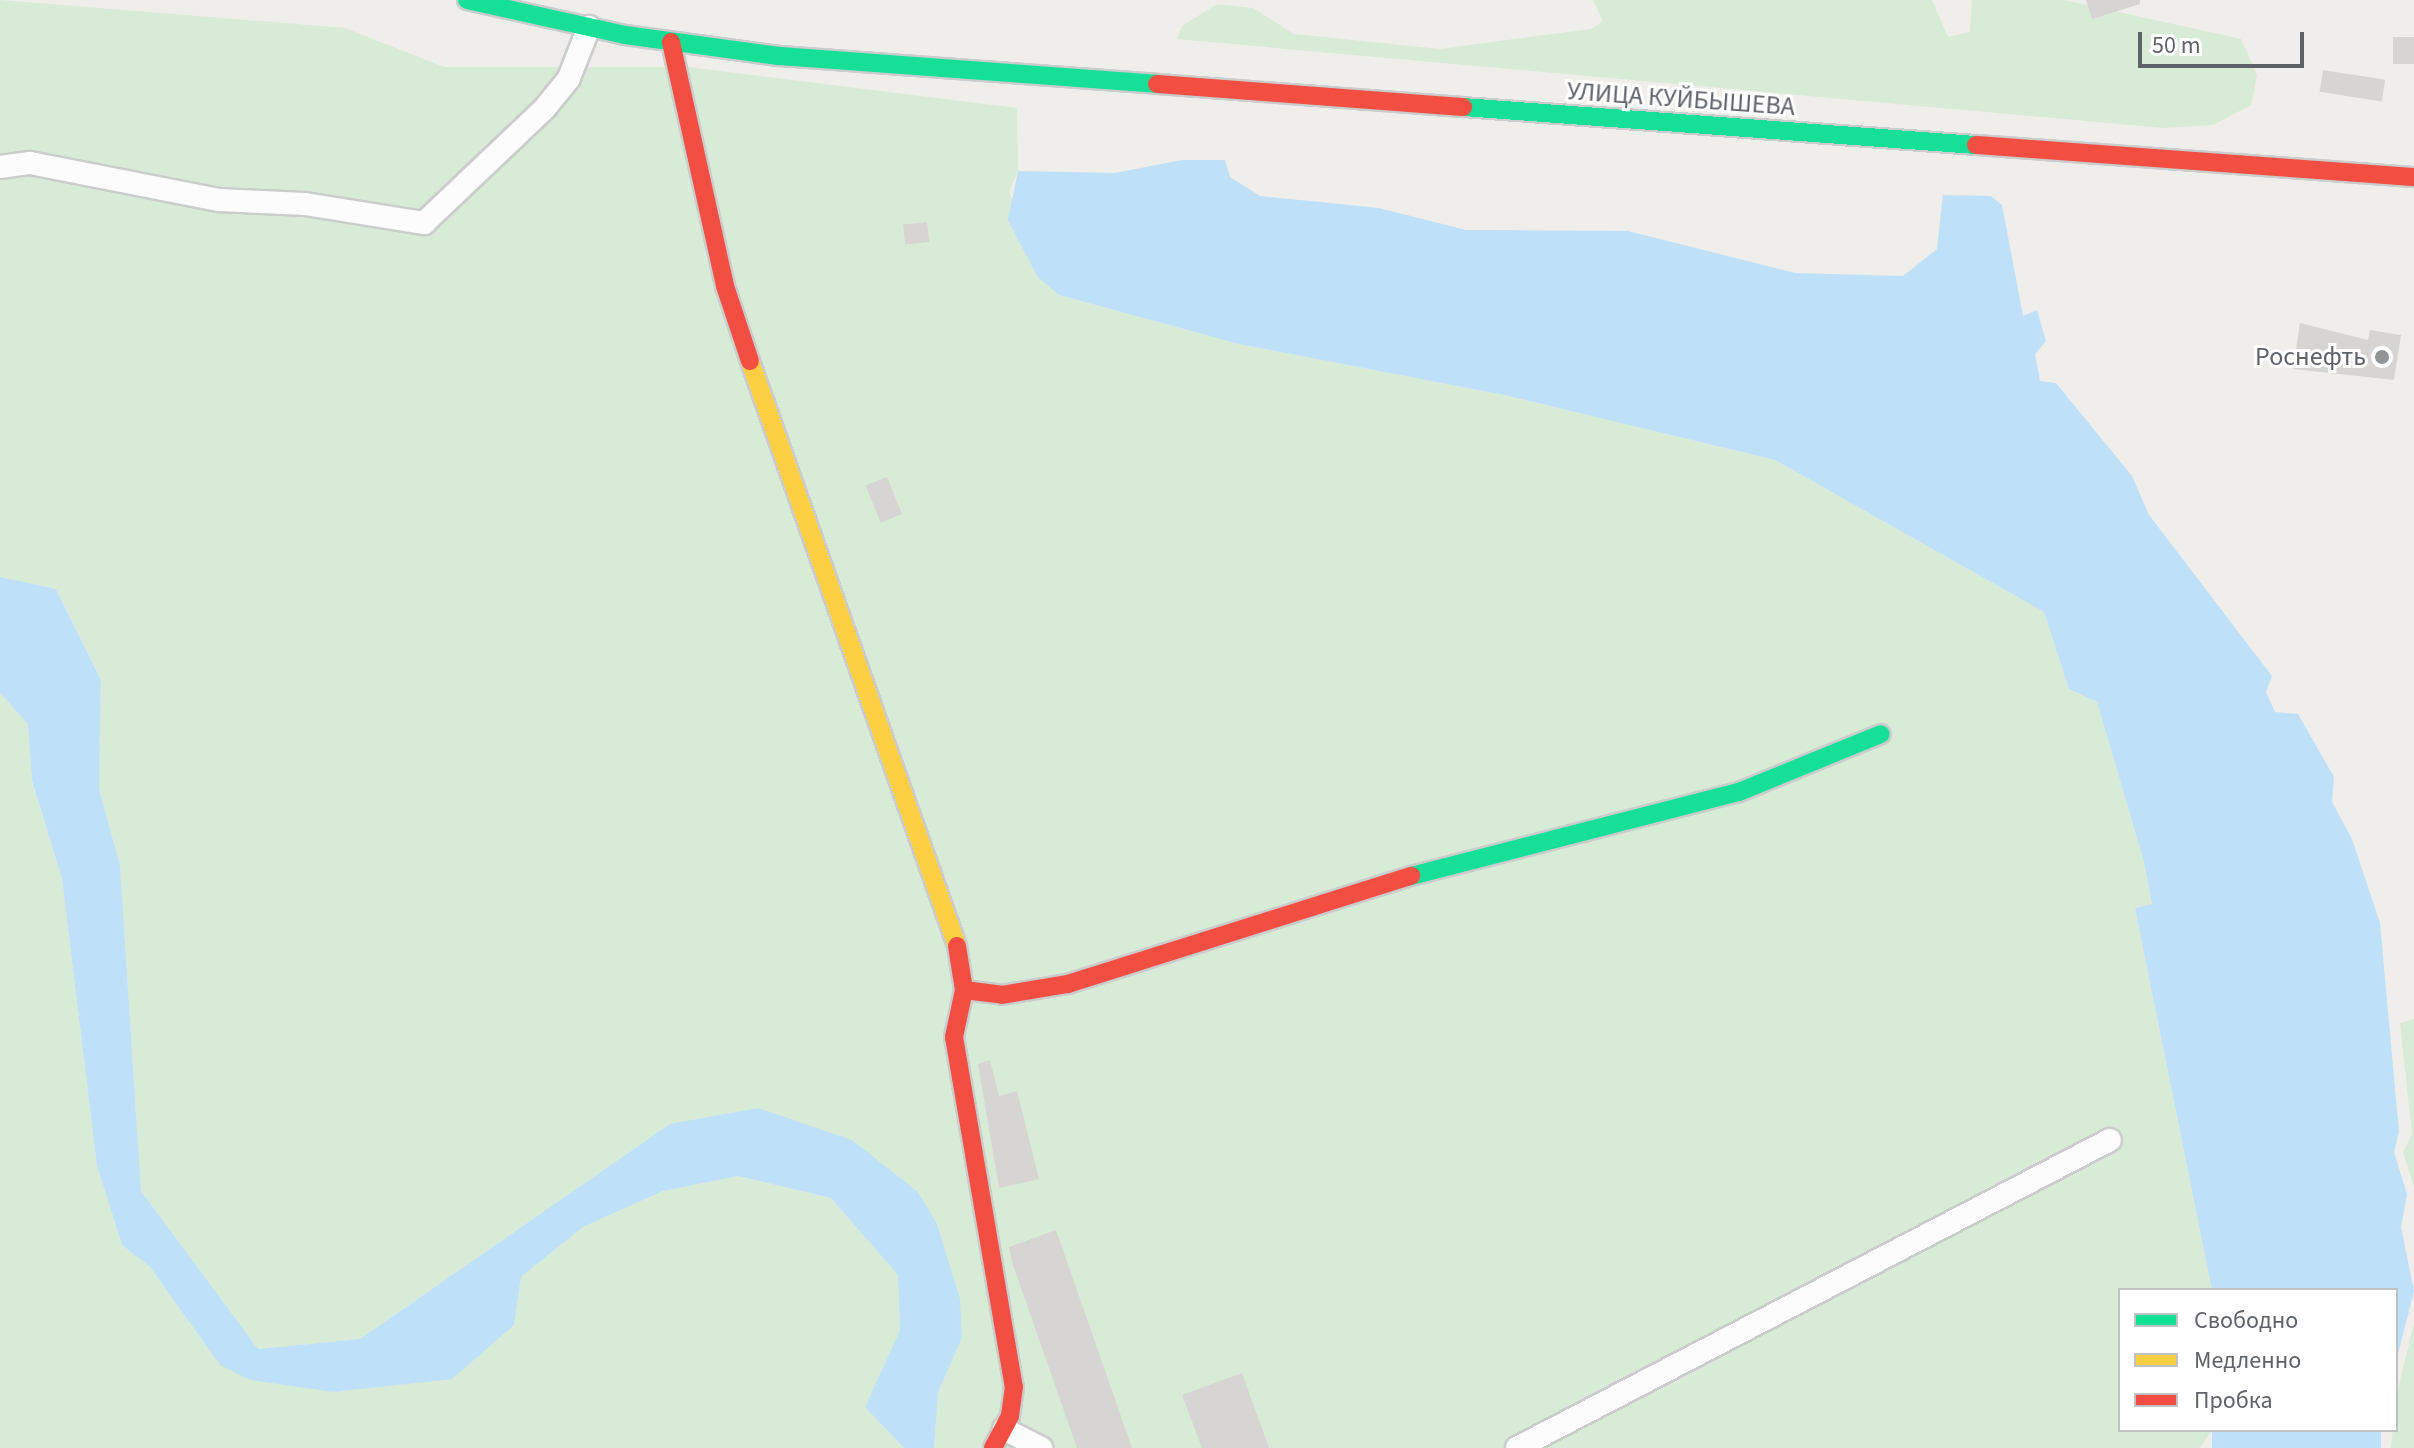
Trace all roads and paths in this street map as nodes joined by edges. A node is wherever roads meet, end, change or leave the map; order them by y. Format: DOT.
graph roads {
  1 [pos="467,0"];
  2 [pos="589,27"];
  3 [pos="671,42"];
  4 [pos="0,167"];
  5 [pos="2414,177"];
  6 [pos="1881,734"];
  7 [pos="964,990"];
  8 [pos="2110,1140"];
  9 [pos="999,1438"];
  10 [pos="1041,1448"];
  11 [pos="1517,1448"];
  1 -- 2 [label="main road, УЛИЦА КУЙБЫШЕВА"];
  2 -- 3 [label="main road, УЛИЦА КУЙБЫШЕВА"];
  2 -- 4 [label="street"];
  3 -- 5 [label="main road, УЛИЦА КУЙБЫШЕВА"];
  3 -- 7 [label="main road"];
  6 -- 7 [label="main road"];
  7 -- 9 [label="main road"];
  8 -- 11 [label="street"];
  9 -- 10 [label="street"];
}
